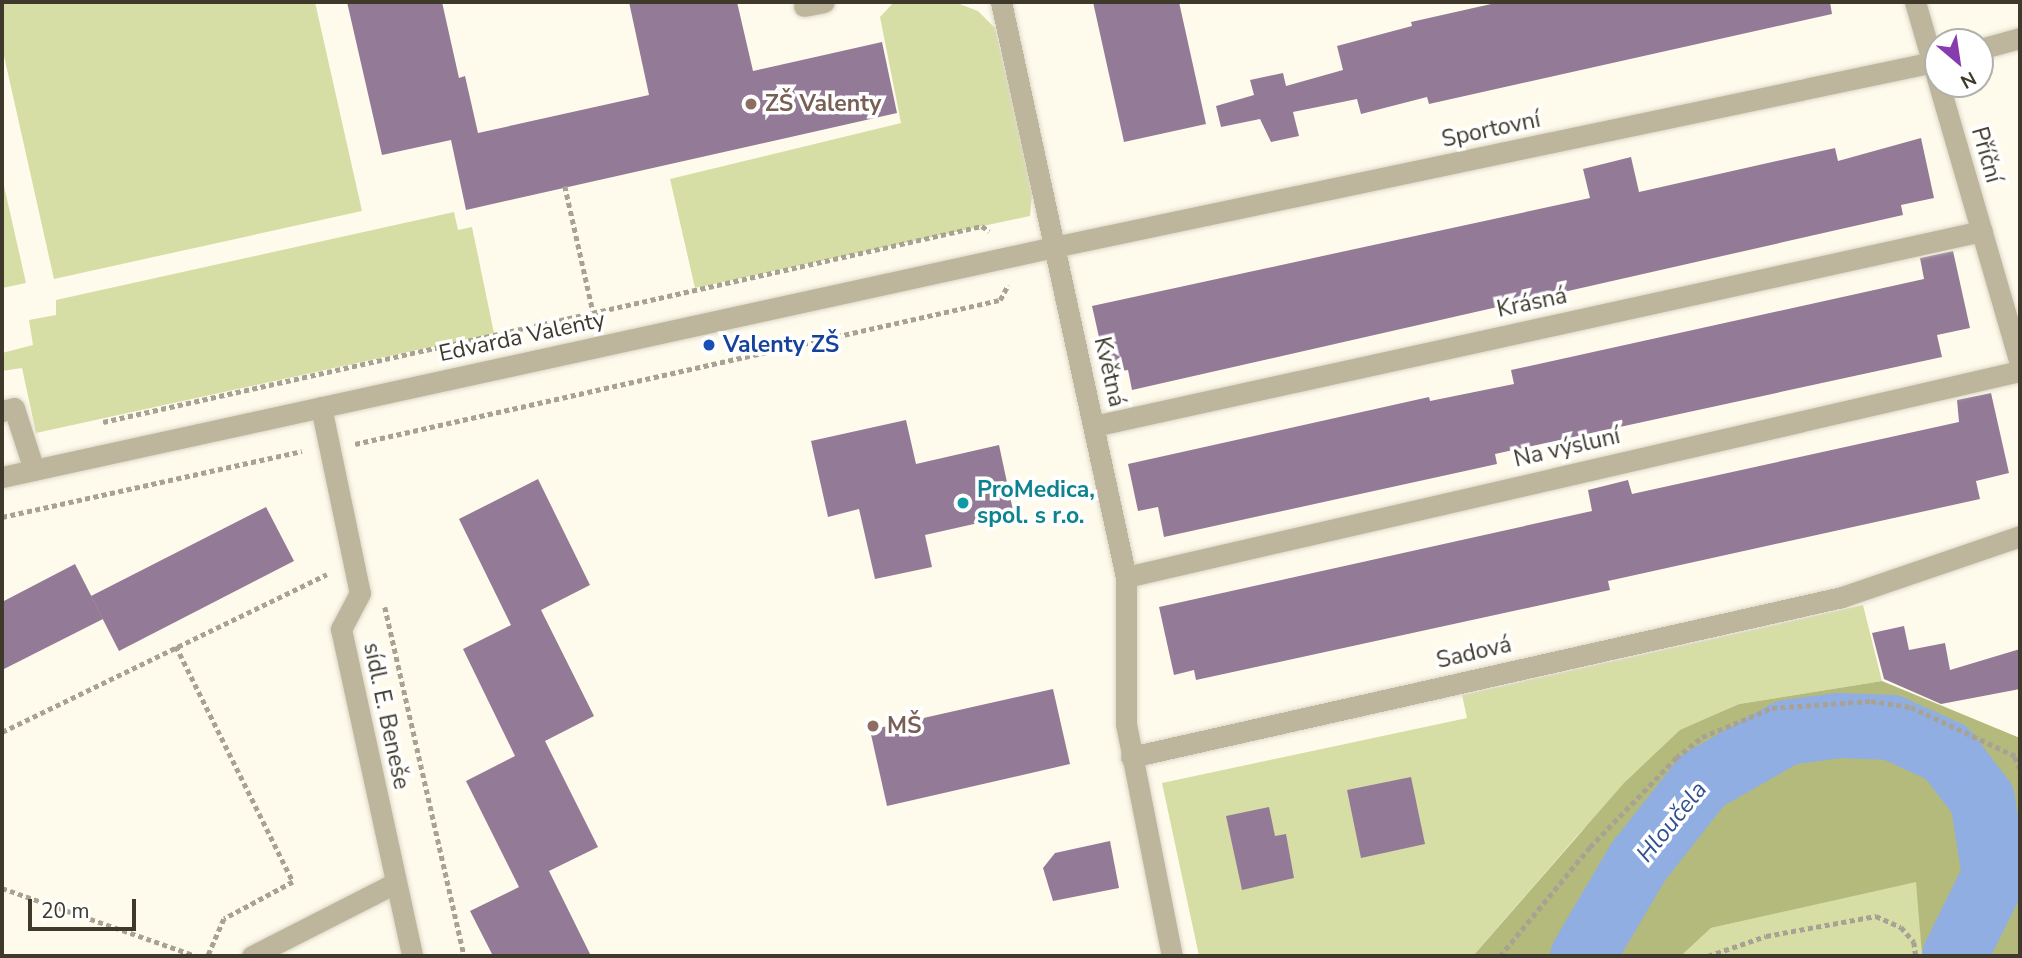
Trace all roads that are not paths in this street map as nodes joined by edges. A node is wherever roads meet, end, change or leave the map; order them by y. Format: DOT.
graph roads {
  1 [pos="1001,2"];
  2 [pos="1915,2"];
  3 [pos="1924,29"];
  4 [pos="2020,38"];
  5 [pos="1994,45"];
  6 [pos="1924,64"];
  7 [pos="1945,98"];
  8 [pos="1982,231"];
  9 [pos="1054,247"];
  10 [pos="2020,363"];
  11 [pos="2020,371"];
  12 [pos="321,407"];
  13 [pos="2,411"];
  14 [pos="1094,426"];
  15 [pos="34,470"];
  16 [pos="2,477"];
  17 [pos="2020,536"];
  18 [pos="1126,577"];
  19 [pos="1131,757"];
  20 [pos="395,883"];
  21 [pos="252,956"];
  22 [pos="412,956"];
  23 [pos="1172,956"];
  1 -- 9 [label="street, Květná"];
  2 -- 3 [label="street, Příční"];
  4 -- 5 [label="street"];
  6 -- 9 [label="street, Sportovní"];
  7 -- 8 [label="street, Příční"];
  8 -- 10 [label="street, Příční"];
  8 -- 14 [label="street, Krásná"];
  9 -- 12 [label="street, Edvarda Valenty"];
  9 -- 14 [label="street, Květná"];
  11 -- 18 [label="street, Na výsluní"];
  12 -- 15 [label="street, Edvarda Valenty"];
  12 -- 20 [label="street, sídl. E. Beneše"];
  13 -- 15 [label="street"];
  14 -- 18 [label="street, Květná"];
  15 -- 16 [label="street, Edvarda Valenty"];
  17 -- 19 [label="street, Sadová"];
  18 -- 19 [label="street, Květná"];
  19 -- 23 [label="street"];
  20 -- 21 [label="street"];
  20 -- 22 [label="street, sídl. E. Beneše"];
}
